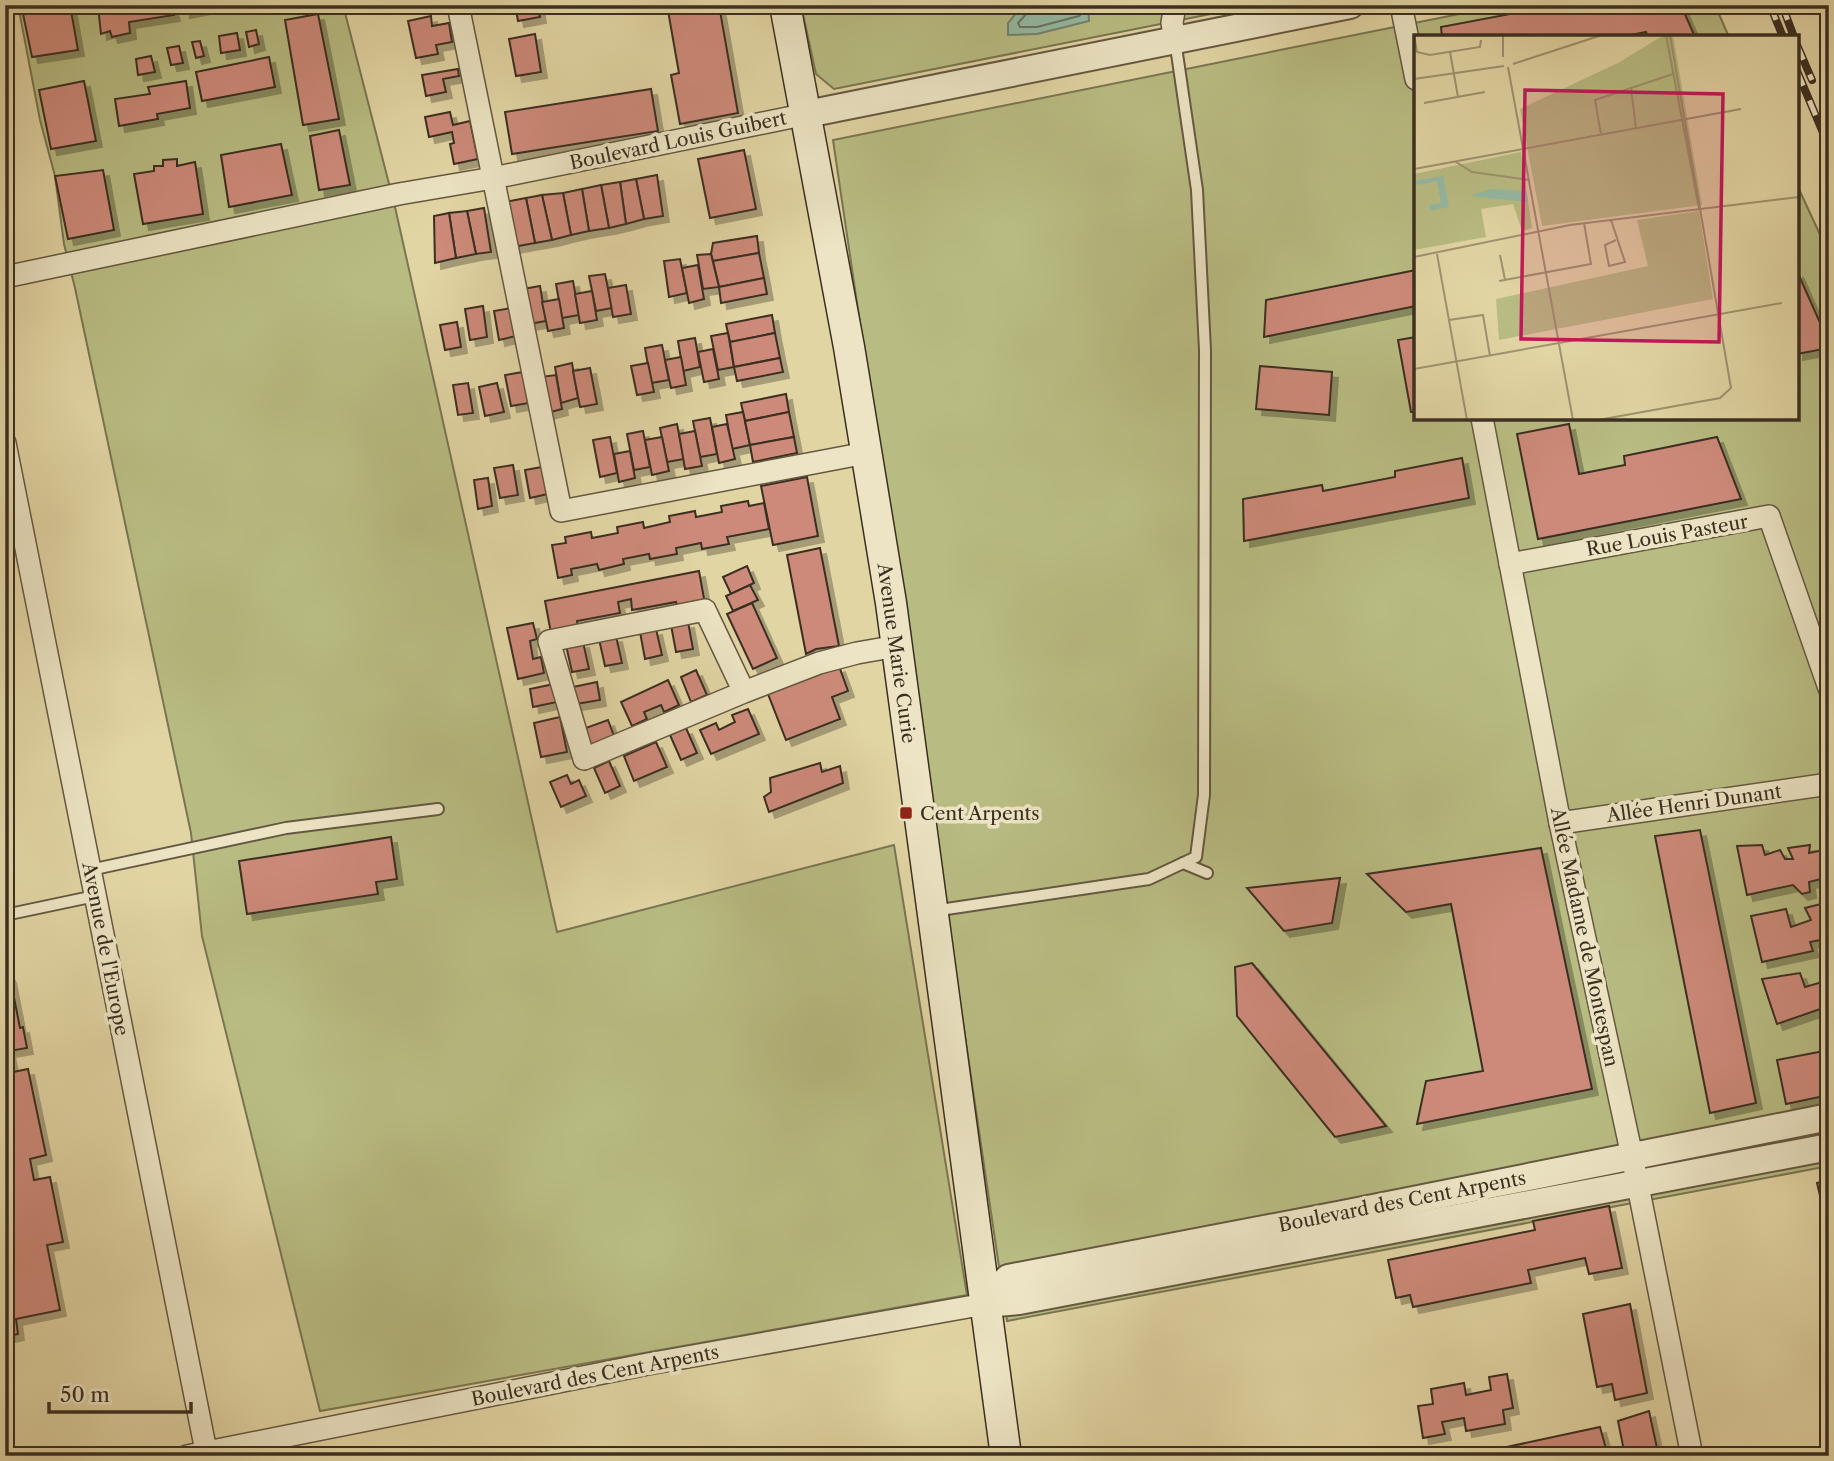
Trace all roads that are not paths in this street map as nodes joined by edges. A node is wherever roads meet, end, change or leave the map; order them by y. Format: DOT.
graph roads {
  1 [pos="458,5"];
  2 [pos="785,5"];
  3 [pos="1175,5"];
  4 [pos="1350,5"];
  5 [pos="1401,5"];
  6 [pos="1175,40"];
  7 [pos="1414,69"];
  8 [pos="807,114"];
  9 [pos="493,178"];
  10 [pos="5,277"];
  11 [pos="1482,420"];
  12 [pos="5,443"];
  13 [pos="866,453"];
  14 [pos="1510,564"];
  15 [pos="897,646"];
  16 [pos="1829,688"];
  17 [pos="744,692"];
  18 [pos="1829,784"];
  19 [pos="438,808"];
  20 [pos="1560,823"];
  21 [pos="1183,863"];
  22 [pos="90,870"];
  23 [pos="1207,873"];
  24 [pos="95,896"];
  25 [pos="933,911"];
  26 [pos="5,915"];
  27 [pos="1829,1116"];
  28 [pos="1829,1147"];
  29 [pos="1632,1156"];
  30 [pos="1637,1183"];
  31 [pos="985,1304"];
  32 [pos="200,1455"];
  33 [pos="1006,1456"];
  34 [pos="1692,1456"];
  1 -- 9 [label="street"];
  2 -- 8 [label="main road, Avenue Marie Curie"];
  3 -- 6 [label="street"];
  4 -- 6 [label="street, Boulevard Louis Guibert"];
  5 -- 7 [label="street"];
  6 -- 8 [label="street, Boulevard Louis Guibert"];
  6 -- 21 [label="lane"];
  8 -- 9 [label="street, Boulevard Louis Guibert"];
  8 -- 13 [label="main road, Avenue Marie Curie"];
  9 -- 10 [label="street, Boulevard Louis Guibert"];
  9 -- 13 [label="street"];
  11 -- 14 [label="street, Allée Madame de Montespan"];
  12 -- 22 [label="street, Avenue de l'Europe"];
  13 -- 15 [label="main road, Avenue Marie Curie"];
  14 -- 16 [label="street, Rue Louis Pasteur"];
  14 -- 20 [label="street, Allée Madame de Montespan"];
  15 -- 17 [label="street"];
  15 -- 25 [label="main road, Avenue Marie Curie"];
  17 -- 17 [label="street"];
  18 -- 20 [label="street, Allée Henri Dunant"];
  19 -- 22 [label="lane"];
  20 -- 29 [label="street, Allée Madame de Montespan"];
  21 -- 23 [label="lane"];
  21 -- 25 [label="lane"];
  22 -- 24 [label="street, Avenue de l'Europe"];
  24 -- 26 [label="lane"];
  24 -- 32 [label="street, Avenue de l'Europe"];
  25 -- 31 [label="main road, Avenue Marie Curie"];
  27 -- 29 [label="street, Boulevard des Cent Arpents"];
  28 -- 30 [label="street, Boulevard des Cent Arpents"];
  29 -- 30 [label="street, Allée Madame de Montespan"];
  29 -- 31 [label="street, Boulevard des Cent Arpents"];
  30 -- 31 [label="street, Boulevard des Cent Arpents"];
  30 -- 34 [label="street, Allée Madame de Montespan"];
  31 -- 32 [label="street, Boulevard des Cent Arpents"];
  31 -- 33 [label="main road, Avenue Marie Curie"];
}
